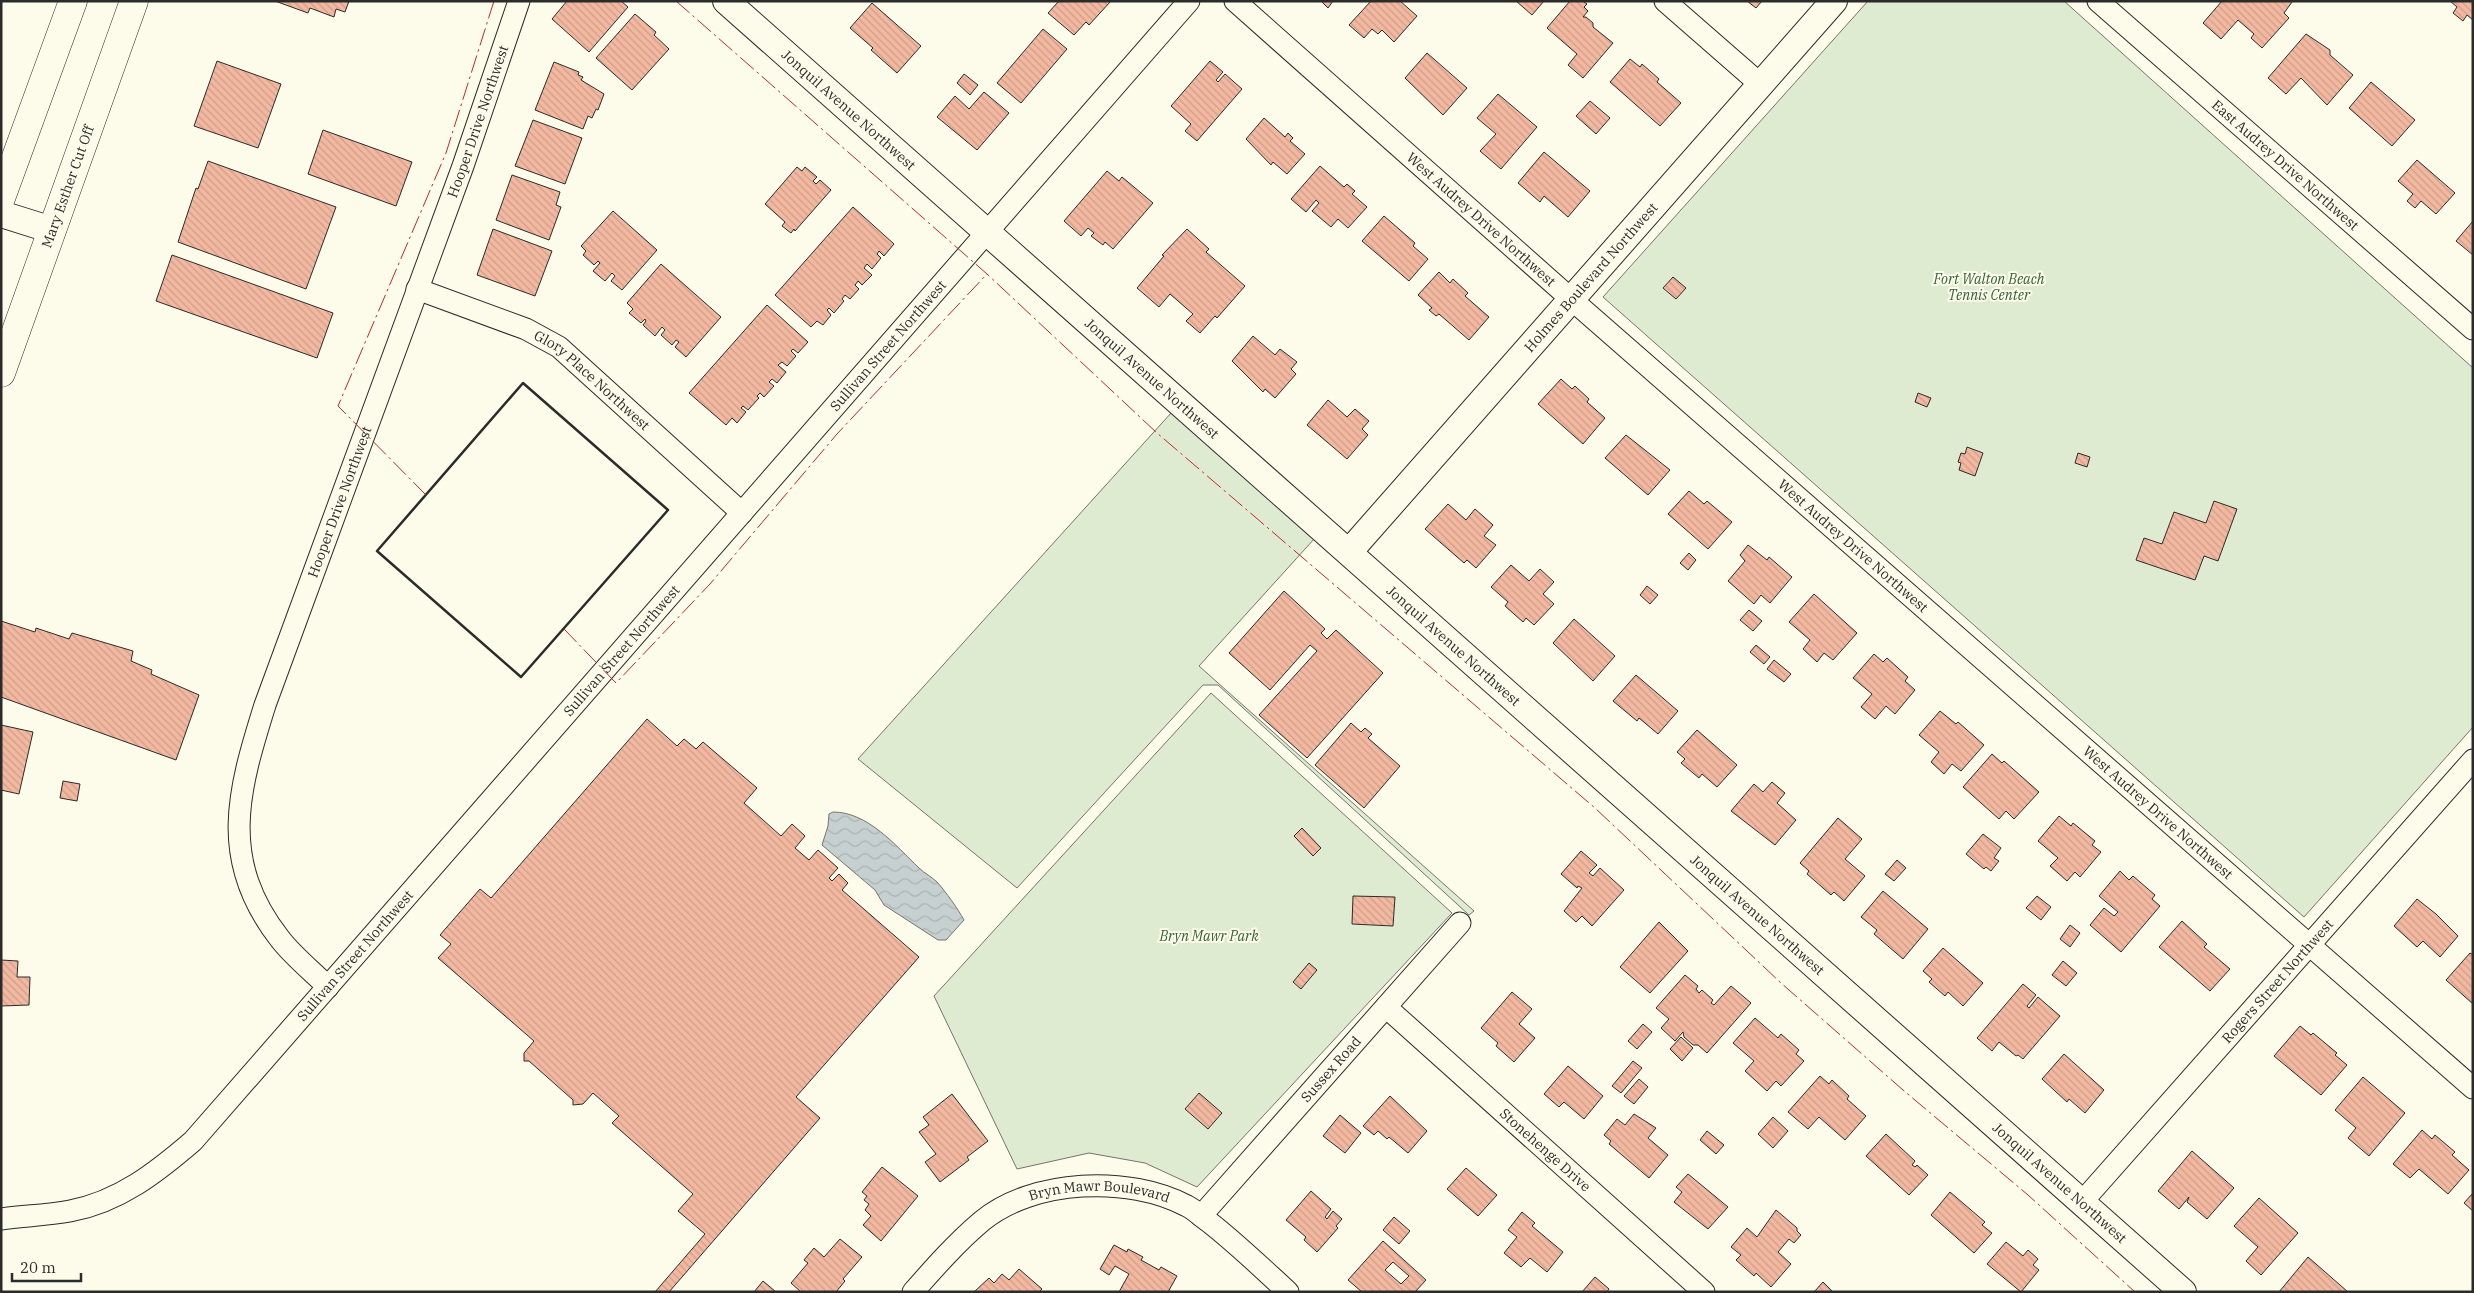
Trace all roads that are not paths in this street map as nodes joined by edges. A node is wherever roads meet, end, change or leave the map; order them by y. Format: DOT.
graph roads {
  1 [pos="73,1"];
  2 [pos="134,1"];
  3 [pos="519,1"];
  4 [pos="726,1"];
  5 [pos="1189,1"];
  6 [pos="1235,1"];
  7 [pos="1665,1"];
  8 [pos="1834,1"];
  9 [pos="2098,1"];
  10 [pos="1760,84"];
  11 [pos="1,198"];
  12 [pos="1,214"];
  13 [pos="52,230"];
  14 [pos="986,233"];
  15 [pos="417,289"];
  16 [pos="1571,299"];
  17 [pos="2473,329"];
  18 [pos="1,373"];
  19 [pos="742,513"];
  20 [pos="1349,552"];
  21 [pos="2473,760"];
  22 [pos="1460,922"];
  23 [pos="2310,944"];
  24 [pos="328,986"];
  25 [pos="1386,1007"];
  26 [pos="2473,1088"];
  27 [pos="2082,1202"];
  28 [pos="1201,1216"];
  29 [pos="1,1219"];
  30 [pos="913,1292"];
  31 [pos="1288,1292"];
  32 [pos="1704,1292"];
  33 [pos="2183,1292"];
  1 -- 11 [label="main road"];
  2 -- 13 [label="main road, Mary Esther Cut Off"];
  3 -- 15 [label="street, Hooper Drive Northwest"];
  4 -- 14 [label="street, Jonquil Avenue Northwest"];
  5 -- 14 [label="street, Sullivan Street Northwest"];
  6 -- 16 [label="street, West Audrey Drive Northwest"];
  7 -- 10 [label="street"];
  8 -- 10 [label="street, Holmes Boulevard Northwest"];
  9 -- 17 [label="street, East Audrey Drive Northwest"];
  10 -- 16 [label="street, Holmes Boulevard Northwest"];
  12 -- 13 [label="street"];
  13 -- 18 [label="main road, Mary Esther Cut Off"];
  14 -- 19 [label="street, Sullivan Street Northwest"];
  14 -- 20 [label="street, Jonquil Avenue Northwest"];
  15 -- 19 [label="street, Glory Place Northwest"];
  15 -- 24 [label="street, Hooper Drive Northwest"];
  16 -- 20 [label="street, Holmes Boulevard Northwest"];
  16 -- 23 [label="street, West Audrey Drive Northwest"];
  19 -- 24 [label="street, Sullivan Street Northwest"];
  20 -- 27 [label="street, Jonquil Avenue Northwest"];
  21 -- 23 [label="street, Rogers Street Northwest"];
  22 -- 25 [label="street, Sussex Road"];
  23 -- 26 [label="street, West Audrey Drive Northwest"];
  23 -- 27 [label="street, Rogers Street Northwest"];
  24 -- 29 [label="street, Sullivan Street Northwest"];
  25 -- 28 [label="street, Sussex Road"];
  25 -- 32 [label="street, Stonehenge Drive"];
  27 -- 33 [label="street, Jonquil Avenue Northwest"];
  28 -- 30 [label="street, Bryn Mawr Boulevard"];
  28 -- 31 [label="street, Bryn Mawr Boulevard"];
}
